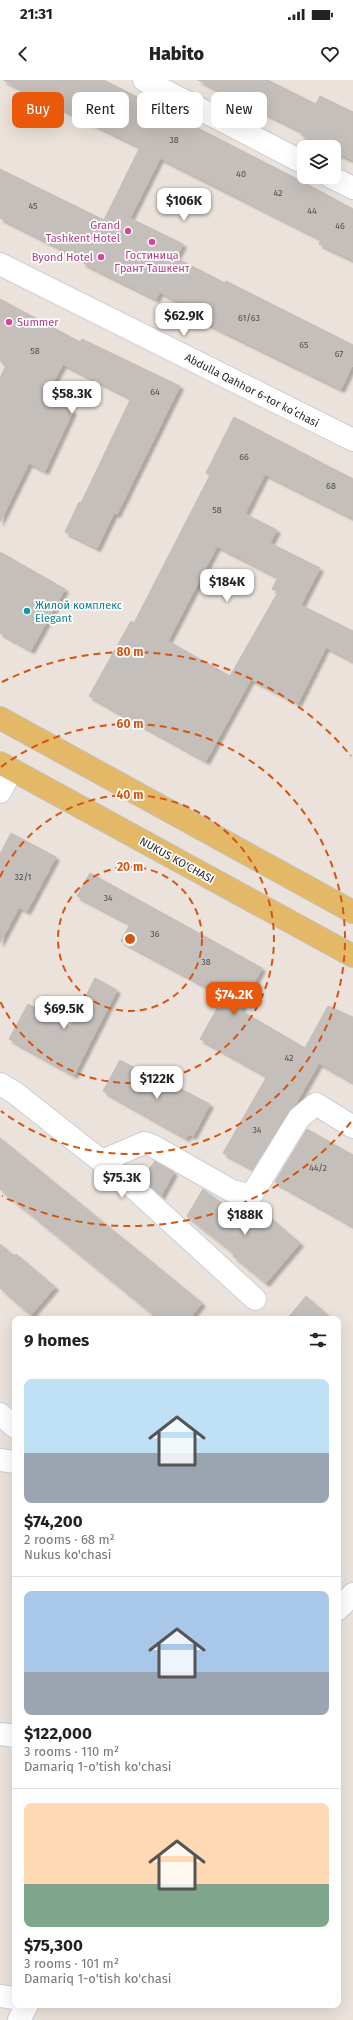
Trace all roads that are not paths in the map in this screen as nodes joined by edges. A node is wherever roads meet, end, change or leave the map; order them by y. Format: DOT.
graph roads {
  1 [pos="144,80"];
  2 [pos="297,159"];
  3 [pos="341,182"];
  4 [pos="353,188"];
  5 [pos="0,264"];
  6 [pos="353,440"];
  7 [pos="0,718"];
  8 [pos="6,767"];
  9 [pos="0,792"];
  10 [pos="353,912"];
  11 [pos="353,956"];
  12 [pos="0,1084"];
  13 [pos="353,1127"];
  14 [pos="102,1161"];
  15 [pos="255,1299"];
  16 [pos="0,1414"];
  17 [pos="12,1424"];
  18 [pos="0,1460"];
  19 [pos="12,1462"];
  20 [pos="353,1594"];
  21 [pos="341,1606"];
  22 [pos="0,1734"];
  23 [pos="12,1736"];
  24 [pos="0,1996"];
  25 [pos="12,1998"];
  26 [pos="26,2008"];
  27 [pos="19,2020"];
  1 -- 2 [label="street"];
  3 -- 4 [label="street"];
  5 -- 6 [label="street, Abdulla Qahhor 6-tor koʻchasi"];
  7 -- 10 [label="main road"];
  8 -- 9 [label="street"];
  8 -- 11 [label="main road, NUKUS KO'CHASI"];
  12 -- 14 [label="street"];
  13 -- 14 [label="street"];
  14 -- 15 [label="street"];
  16 -- 17 [label="street"];
  18 -- 19 [label="street"];
  20 -- 21 [label="street"];
  22 -- 23 [label="street"];
  24 -- 25 [label="street"];
  26 -- 27 [label="street"];
}
